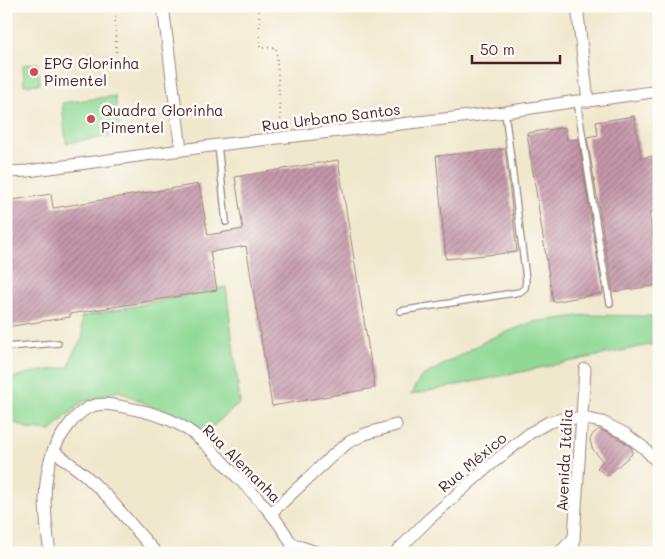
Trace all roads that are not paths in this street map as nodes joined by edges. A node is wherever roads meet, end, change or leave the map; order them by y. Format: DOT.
graph roads {
  1 [pos="163,6"];
  2 [pos="577,6"];
  3 [pos="659,91"];
  4 [pos="582,101"];
  5 [pos="505,112"];
  6 [pos="218,145"];
  7 [pos="181,150"];
  8 [pos="6,172"];
  9 [pos="226,222"];
  10 [pos="610,303"];
  11 [pos="400,311"];
  12 [pos="58,343"];
  13 [pos="6,347"];
  14 [pos="585,369"];
  15 [pos="581,418"];
  16 [pos="396,425"];
  17 [pos="54,451"];
  18 [pos="659,464"];
  19 [pos="271,513"];
  20 [pos="574,538"];
  21 [pos="294,548"];
  22 [pos="50,553"];
  23 [pos="156,553"];
  24 [pos="320,553"];
  25 [pos="396,553"];
  26 [pos="559,553"];
  27 [pos="573,553"];
  1 -- 7 [label="street"];
  2 -- 4 [label="street"];
  3 -- 4 [label="street, Rua Urbano Santos"];
  4 -- 5 [label="street, Rua Urbano Santos"];
  4 -- 10 [label="lane"];
  5 -- 6 [label="street, Rua Urbano Santos"];
  5 -- 11 [label="lane"];
  6 -- 7 [label="street, Rua Urbano Santos"];
  6 -- 9 [label="lane"];
  7 -- 8 [label="street, Rua Urbano Santos"];
  12 -- 13 [label="lane"];
  14 -- 15 [label="street, Avenida Itália"];
  15 -- 18 [label="street, Rua México"];
  15 -- 20 [label="street, Avenida Itália"];
  15 -- 25 [label="street, Rua México"];
  16 -- 19 [label="street"];
  17 -- 19 [label="street, Rua Alemanha"];
  17 -- 22 [label="street, Rua Alemanha"];
  17 -- 23 [label="street"];
  19 -- 21 [label="street, Rua Alemanha"];
  20 -- 26 [label="street"];
  20 -- 27 [label="street, Avenida Itália"];
  21 -- 24 [label="street"];
}
